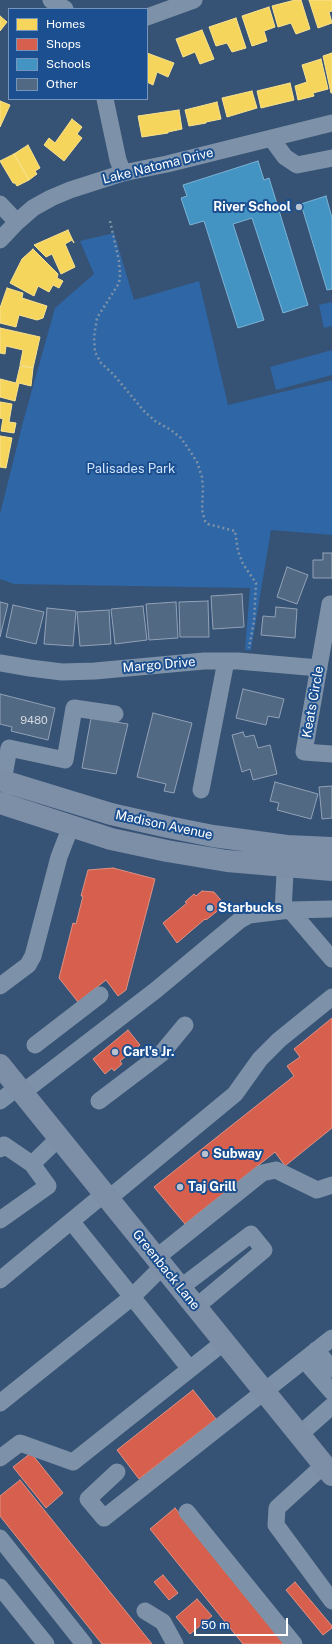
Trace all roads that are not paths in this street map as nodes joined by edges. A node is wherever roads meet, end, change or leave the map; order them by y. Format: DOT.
graph roads {
  1 [pos="51,0"];
  2 [pos="194,0"];
  3 [pos="63,8"];
  4 [pos="148,18"];
  5 [pos="105,100"];
  6 [pos="332,123"];
  7 [pos="271,138"];
  8 [pos="332,158"];
  9 [pos="123,173"];
  10 [pos="0,204"];
  11 [pos="17,222"];
  12 [pos="0,240"];
  13 [pos="332,604"];
  14 [pos="226,661"];
  15 [pos="0,663"];
  16 [pos="319,668"];
  17 [pos="115,714"];
  18 [pos="5,746"];
  19 [pos="332,754"];
  20 [pos="1,780"];
  21 [pos="201,790"];
  22 [pos="0,804"];
  23 [pos="71,826"];
  24 [pos="332,848"];
  25 [pos="286,856"];
  26 [pos="332,870"];
  27 [pos="332,909"];
  28 [pos="286,910"];
  29 [pos="332,959"];
  30 [pos="0,986"];
  31 [pos="100,995"];
  32 [pos="332,997"];
  33 [pos="185,1025"];
  34 [pos="35,1045"];
  35 [pos="0,1065"];
  36 [pos="20,1090"];
  37 [pos="0,1101"];
  38 [pos="99,1101"];
  39 [pos="59,1138"];
  40 [pos="0,1149"];
  41 [pos="32,1164"];
  42 [pos="332,1185"];
  43 [pos="106,1196"];
  44 [pos="0,1220"];
  45 [pos="71,1221"];
  46 [pos="160,1262"];
  47 [pos="0,1280"];
  48 [pos="180,1288"];
  49 [pos="132,1297"];
  50 [pos="196,1307"];
  51 [pos="332,1338"];
  52 [pos="224,1342"];
  53 [pos="310,1355"];
  54 [pos="190,1369"];
  55 [pos="332,1369"];
  56 [pos="264,1391"];
  57 [pos="332,1392"];
  58 [pos="0,1403"];
  59 [pos="332,1406"];
  60 [pos="299,1434"];
  61 [pos="0,1458"];
  62 [pos="328,1470"];
  63 [pos="117,1472"];
  64 [pos="187,1512"];
  65 [pos="0,1538"];
  66 [pos="0,1587"];
  67 [pos="332,1601"];
  68 [pos="145,1611"];
  69 [pos="46,1644"];
  70 [pos="84,1644"];
  71 [pos="175,1644"];
  72 [pos="294,1644"];
  1 -- 3 [label="street"];
  2 -- 4 [label="street"];
  5 -- 9 [label="street"];
  6 -- 7 [label="street, Lake Natoma Drive"];
  7 -- 8 [label="street"];
  7 -- 9 [label="street, Lake Natoma Drive"];
  9 -- 11 [label="street, Lake Natoma Drive"];
  10 -- 11 [label="street"];
  11 -- 12 [label="street, Lake Natoma Drive"];
  13 -- 16 [label="street, Keats Circle"];
  14 -- 15 [label="street, Margo Drive"];
  14 -- 16 [label="street, Margo Drive"];
  14 -- 21 [label="street"];
  16 -- 19 [label="street, Keats Circle"];
  17 -- 18 [label="street"];
  18 -- 20 [label="street"];
  20 -- 25 [label="main road, Madison Avenue"];
  22 -- 23 [label="main road, Madison Avenue"];
  23 -- 25 [label="main road, Madison Avenue"];
  23 -- 30 [label="street"];
  24 -- 25 [label="main road, Madison Avenue"];
  25 -- 26 [label="main road, Madison Avenue"];
  25 -- 28 [label="street"];
  27 -- 28 [label="street"];
  28 -- 29 [label="street"];
  28 -- 36 [label="street"];
  31 -- 34 [label="street"];
  32 -- 43 [label="street"];
  33 -- 38 [label="street"];
  35 -- 36 [label="main road, Greenback Lane"];
  36 -- 37 [label="street"];
  36 -- 39 [label="main road, Greenback Lane"];
  39 -- 41 [label="street"];
  39 -- 43 [label="main road, Greenback Lane"];
  40 -- 41 [label="street"];
  41 -- 44 [label="street"];
  42 -- 46 [label="street"];
  43 -- 45 [label="street"];
  43 -- 46 [label="main road, Greenback Lane"];
  45 -- 47 [label="street"];
  45 -- 49 [label="street"];
  46 -- 48 [label="main road, Greenback Lane"];
  46 -- 49 [label="street"];
  48 -- 50 [label="main road, Greenback Lane"];
  48 -- 50 [label="street"];
  49 -- 54 [label="street"];
  49 -- 58 [label="street"];
  50 -- 52 [label="main road, Greenback Lane"];
  51 -- 53 [label="street"];
  52 -- 54 [label="street"];
  52 -- 56 [label="main road, Greenback Lane"];
  53 -- 55 [label="street"];
  53 -- 56 [label="street"];
  53 -- 57 [label="street"];
  54 -- 61 [label="street"];
  56 -- 60 [label="main road, Greenback Lane"];
  56 -- 63 [label="street"];
  59 -- 60 [label="street"];
  60 -- 62 [label="main road, Greenback Lane"];
  62 -- 67 [label="street"];
  64 -- 72 [label="street"];
  65 -- 70 [label="street"];
  66 -- 69 [label="street"];
  68 -- 71 [label="street"];
}
